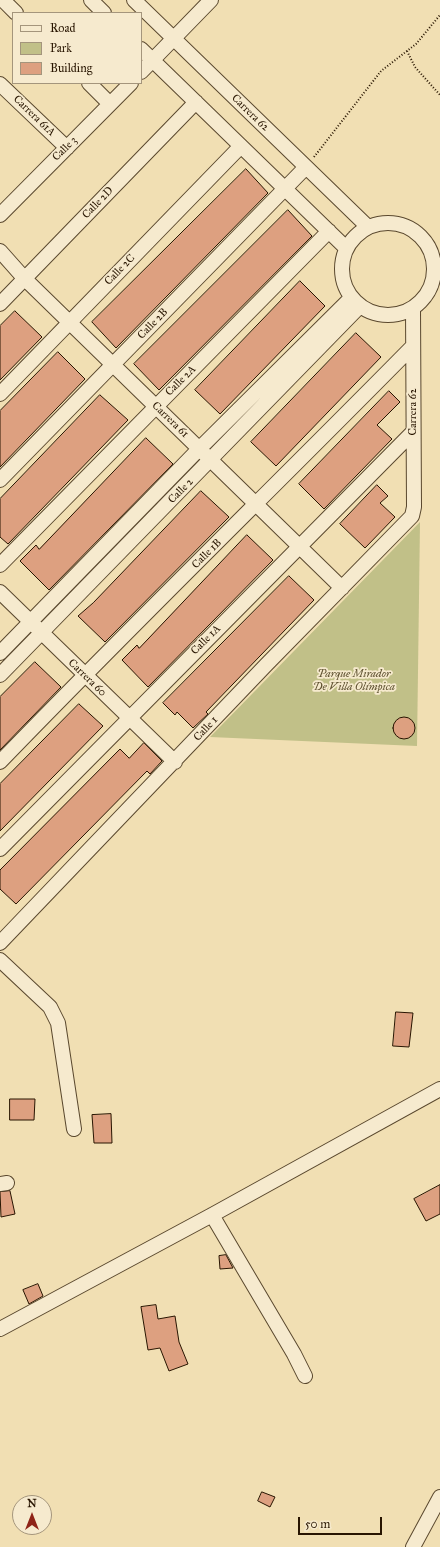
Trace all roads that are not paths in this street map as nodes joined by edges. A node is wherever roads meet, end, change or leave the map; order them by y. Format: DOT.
graph roads {
  1 [pos="3,0"];
  2 [pos="91,0"];
  3 [pos="134,0"];
  4 [pos="211,0"];
  5 [pos="15,12"];
  6 [pos="103,12"];
  7 [pos="174,39"];
  8 [pos="142,50"];
  9 [pos="153,60"];
  10 [pos="142,71"];
  11 [pos="0,84"];
  12 [pos="90,84"];
  13 [pos="130,84"];
  14 [pos="196,102"];
  15 [pos="110,104"];
  16 [pos="241,146"];
  17 [pos="67,148"];
  18 [pos="306,167"];
  19 [pos="285,189"];
  20 [pos="0,215"];
  21 [pos="367,226"];
  22 [pos="329,231"];
  23 [pos="346,248"];
  24 [pos="0,251"];
  25 [pos="438,264"];
  26 [pos="24,278"];
  27 [pos="356,302"];
  28 [pos="0,304"];
  29 [pos="413,308"];
  30 [pos="70,322"];
  31 [pos="413,346"];
  32 [pos="113,364"];
  33 [pos="0,394"];
  34 [pos="156,407"];
  35 [pos="413,432"];
  36 [pos="199,448"];
  37 [pos="211,460"];
  38 [pos="0,480"];
  39 [pos="257,504"];
  40 [pos="412,516"];
  41 [pos="300,546"];
  42 [pos="0,565"];
  43 [pos="342,588"];
  44 [pos="0,592"];
  45 [pos="30,622"];
  46 [pos="41,632"];
  47 [pos="0,653"];
  48 [pos="0,675"];
  49 [pos="84,675"];
  50 [pos="128,718"];
  51 [pos="0,762"];
  52 [pos="175,762"];
  53 [pos="0,849"];
  54 [pos="3,935"];
  55 [pos="0,960"];
  56 [pos="440,1089"];
  57 [pos="74,1129"];
  58 [pos="212,1215"];
  59 [pos="0,1329"];
  60 [pos="304,1376"];
  61 [pos="440,1497"];
  62 [pos="413,1547"];
  1 -- 5 [label="street"];
  2 -- 6 [label="street"];
  3 -- 7 [label="street, Carrera 62"];
  4 -- 7 [label="street"];
  7 -- 9 [label="street"];
  7 -- 18 [label="street, Carrera 62"];
  8 -- 9 [label="street"];
  9 -- 10 [label="street"];
  9 -- 14 [label="street"];
  11 -- 17 [label="street, Carrera 61A"];
  12 -- 15 [label="street"];
  13 -- 15 [label="street, Calle 3"];
  14 -- 16 [label="street"];
  14 -- 26 [label="street, Calle 2D"];
  15 -- 17 [label="street, Calle 3"];
  16 -- 19 [label="street"];
  16 -- 30 [label="street, Calle 2C"];
  17 -- 20 [label="street, Calle 3"];
  18 -- 19 [label="street, Calle 2B"];
  18 -- 21 [label="street, Carrera 62"];
  19 -- 22 [label="street"];
  19 -- 32 [label="street, Calle 2B"];
  21 -- 23 [label="street"];
  21 -- 25 [label="street"];
  22 -- 23 [label="street"];
  22 -- 34 [label="street, Calle 2A"];
  23 -- 27 [label="street"];
  24 -- 26 [label="street, Carrera 61"];
  25 -- 29 [label="street"];
  26 -- 28 [label="street, Calle 2D"];
  26 -- 30 [label="street, Carrera 61"];
  27 -- 29 [label="street"];
  27 -- 36 [label="street, Calle 2"];
  27 -- 37 [label="street, Calle 2"];
  29 -- 31 [label="street, Carrera 62"];
  30 -- 32 [label="street, Carrera 61"];
  30 -- 33 [label="street, Calle 2C"];
  31 -- 35 [label="street, Carrera 62"];
  31 -- 39 [label="street, Calle 1B"];
  32 -- 34 [label="street, Carrera 61"];
  32 -- 38 [label="street, Calle 2B"];
  34 -- 36 [label="street, Carrera 61"];
  34 -- 42 [label="street, Calle 2A"];
  35 -- 40 [label="street, Carrera 62"];
  35 -- 41 [label="street, Calle 1A"];
  36 -- 37 [label="street, Carrera 61"];
  36 -- 45 [label="street, Calle 2"];
  37 -- 39 [label="street, Carrera 61"];
  37 -- 46 [label="street, Calle 2"];
  39 -- 41 [label="street, Carrera 61"];
  39 -- 49 [label="street, Calle 1B"];
  40 -- 43 [label="street, Calle 1"];
  41 -- 43 [label="street, Carrera 61"];
  41 -- 50 [label="street, Calle 1A"];
  43 -- 52 [label="street, Calle 1"];
  44 -- 45 [label="street, Carrera 60"];
  45 -- 46 [label="street, Carrera 60"];
  45 -- 47 [label="street, Calle 2"];
  46 -- 48 [label="street, Calle 2"];
  46 -- 49 [label="street, Carrera 60"];
  49 -- 50 [label="street, Carrera 60"];
  49 -- 51 [label="street, Calle 1B"];
  50 -- 52 [label="street, Carrera 60"];
  50 -- 53 [label="street, Calle 1A"];
  52 -- 54 [label="street, Calle 1"];
  55 -- 57 [label="street"];
  56 -- 58 [label="street"];
  58 -- 59 [label="street"];
  58 -- 60 [label="street"];
  61 -- 62 [label="street"];
}
